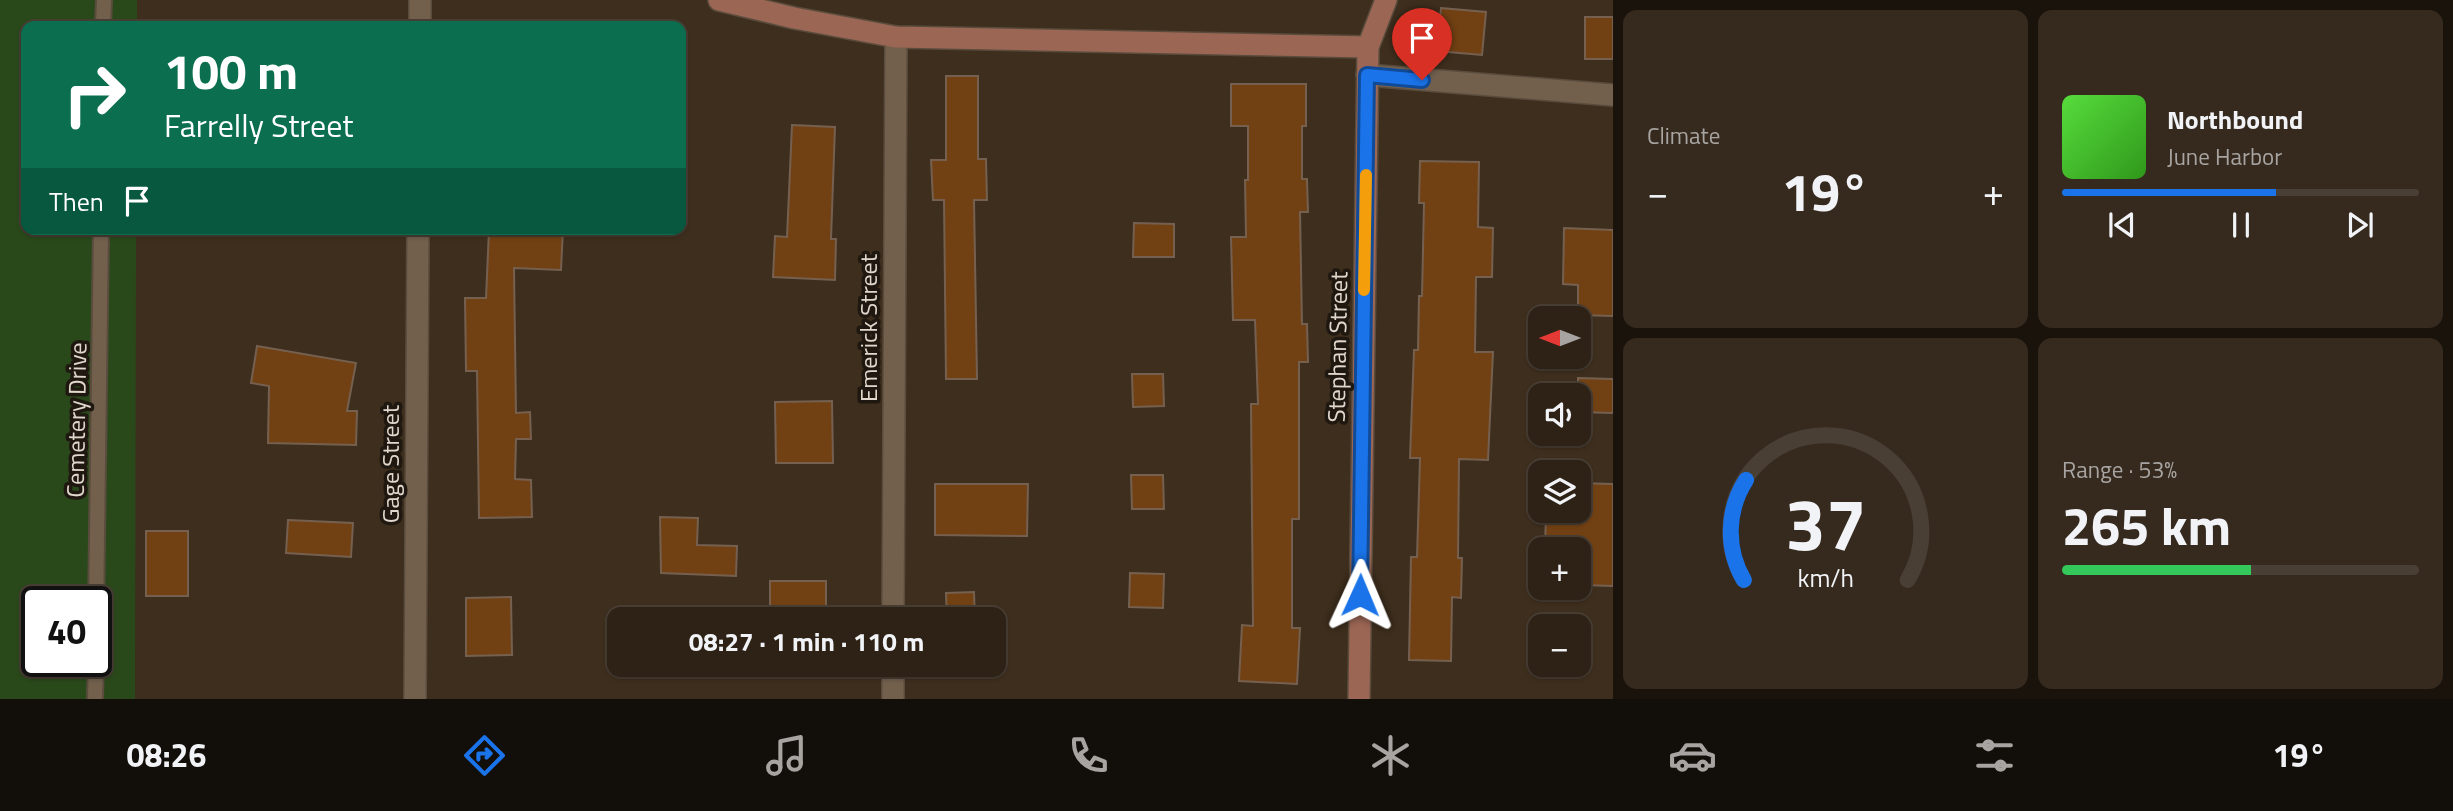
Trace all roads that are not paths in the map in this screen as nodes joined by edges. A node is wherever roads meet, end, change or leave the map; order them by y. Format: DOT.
graph roads {
  1 [pos="104,0"];
  2 [pos="420,0"];
  3 [pos="719,0"];
  4 [pos="1386,0"];
  5 [pos="103,21"];
  6 [pos="420,21"];
  7 [pos="896,37"];
  8 [pos="1368,47"];
  9 [pos="1367,75"];
  10 [pos="1613,95"];
  11 [pos="101,235"];
  12 [pos="418,235"];
  13 [pos="96,586"];
  14 [pos="893,607"];
  15 [pos="96,677"];
  16 [pos="893,677"];
  17 [pos="95,699"];
  18 [pos="415,699"];
  19 [pos="893,699"];
  20 [pos="1359,699"];
  1 -- 5 [label="lane"];
  2 -- 6 [label="street"];
  3 -- 7 [label="street"];
  4 -- 8 [label="street, Stephan Street"];
  7 -- 8 [label="street"];
  7 -- 14 [label="street, Emerick Street"];
  8 -- 9 [label="street, Stephan Street"];
  9 -- 10 [label="street"];
  9 -- 20 [label="street, Stephan Street"];
  11 -- 13 [label="lane, Cemetery Drive"];
  12 -- 18 [label="street, Gage Street"];
  15 -- 17 [label="lane"];
  16 -- 19 [label="street"];
}
